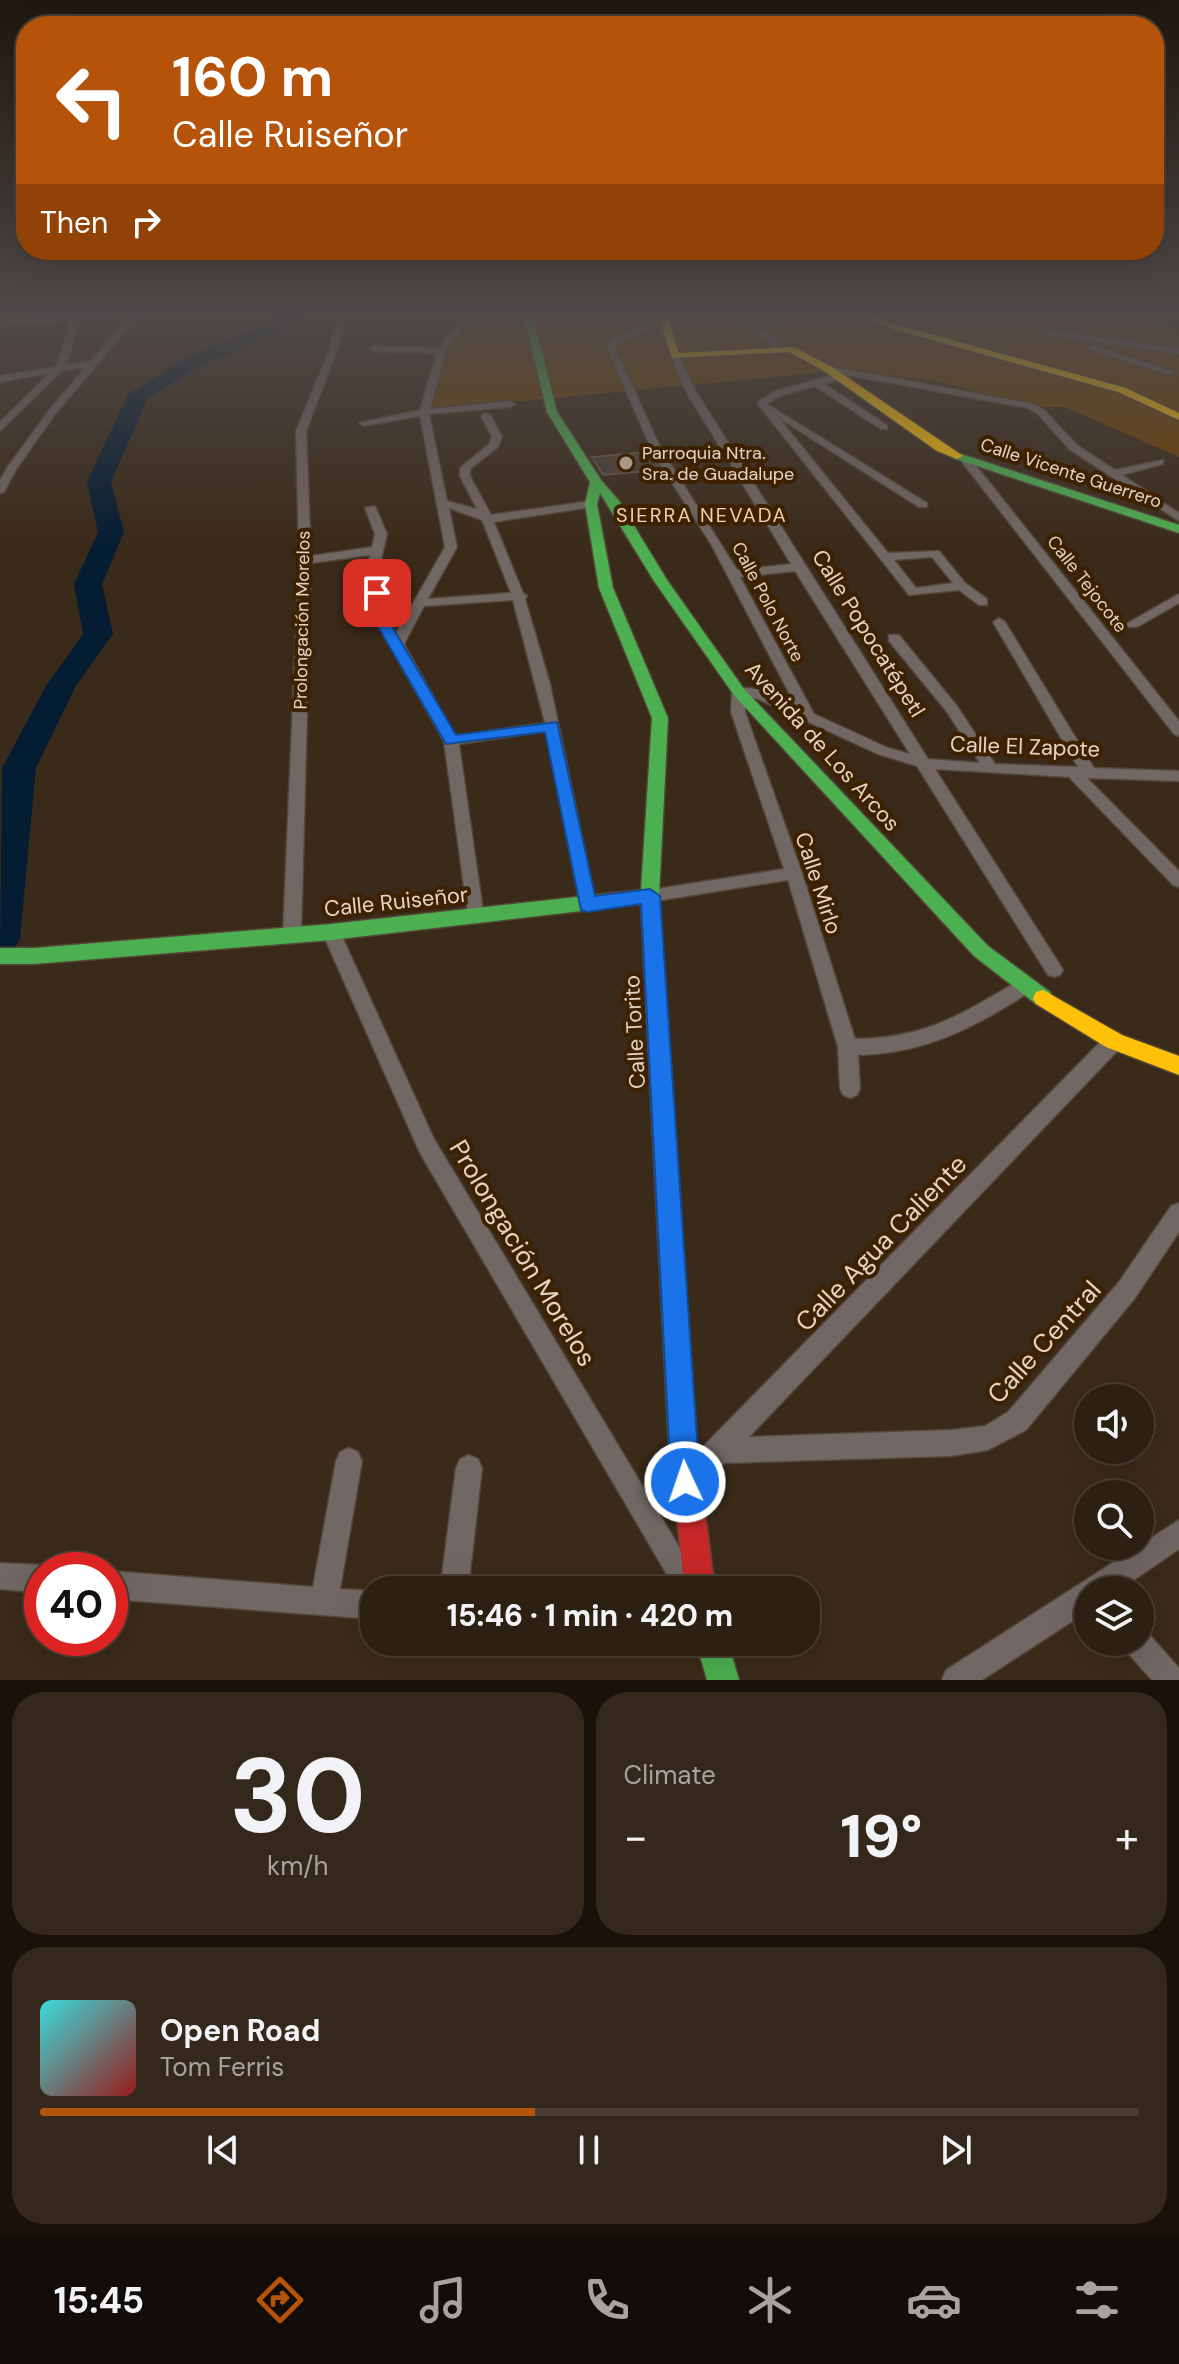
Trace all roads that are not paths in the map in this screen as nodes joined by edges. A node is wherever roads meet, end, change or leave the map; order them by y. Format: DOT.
graph roads {
  1 [pos="38,390"];
  2 [pos="71,390"];
  3 [pos="317,390"];
  4 [pos="430,390"];
  5 [pos="547,390"];
  6 [pos="630,390"];
  7 [pos="690,390"];
  8 [pos="784,390"];
  9 [pos="843,390"];
  10 [pos="849,390"];
  11 [pos="922,390"];
  12 [pos="1123,390"];
  13 [pos="762,403"];
  14 [pos="510,404"];
  15 [pos="424,412"];
  16 [pos="486,416"];
  17 [pos="1179,417"];
  18 [pos="364,423"];
  19 [pos="884,427"];
  20 [pos="0,428"];
  21 [pos="727,450"];
  22 [pos="659,455"];
  23 [pos="966,460"];
  24 [pos="1159,462"];
  25 [pos="1114,474"];
  26 [pos="596,482"];
  27 [pos="0,490"];
  28 [pos="443,504"];
  29 [pos="591,504"];
  30 [pos="923,505"];
  31 [pos="371,508"];
  32 [pos="1179,518"];
  33 [pos="490,519"];
  34 [pos="1179,529"];
  35 [pos="379,550"];
  36 [pos="886,557"];
  37 [pos="305,560"];
  38 [pos="799,567"];
  39 [pos="731,574"];
  40 [pos="961,586"];
  41 [pos="521,596"];
  42 [pos="1179,598"];
  43 [pos="983,602"];
  44 [pos="419,603"];
  45 [pos="999,622"];
  46 [pos="1132,624"];
  47 [pos="894,638"];
  48 [pos="397,644"];
  49 [pos="739,692"];
  50 [pos="810,719"];
  51 [pos="552,726"];
  52 [pos="1179,731"];
  53 [pos="451,741"];
  54 [pos="923,763"];
  55 [pos="991,769"];
  56 [pos="1071,770"];
  57 [pos="1088,771"];
  58 [pos="1179,776"];
  59 [pos="794,873"];
  60 [pos="1179,881"];
  61 [pos="650,896"];
  62 [pos="588,905"];
  63 [pos="475,918"];
  64 [pos="331,932"];
  65 [pos="292,935"];
  66 [pos="0,956"];
  67 [pos="1054,970"];
  68 [pos="1024,986"];
  69 [pos="1114,1041"];
  70 [pos="848,1047"];
  71 [pos="1179,1066"];
  72 [pos="850,1089"];
  73 [pos="1179,1213"];
  74 [pos="719,1451"];
  75 [pos="349,1461"];
  76 [pos="469,1468"];
  77 [pos="685,1482"];
  78 [pos="1179,1533"];
  79 [pos="0,1576"];
  80 [pos="456,1576"];
  81 [pos="683,1576"];
  82 [pos="698,1576"];
  83 [pos="1116,1576"];
  84 [pos="24,1578"];
  85 [pos="128,1586"];
  86 [pos="324,1601"];
  87 [pos="360,1604"];
  88 [pos="1074,1604"];
  89 [pos="716,1656"];
  90 [pos="1150,1656"];
  91 [pos="723,1680"];
  92 [pos="956,1680"];
  93 [pos="1171,1680"];
  1 -- 20 [label="street"];
  2 -- 27 [label="street"];
  3 -- 37 [label="street, Prolongación Morelos"];
  4 -- 15 [label="street"];
  5 -- 26 [label="main road, Avenida de Los Arcos"];
  6 -- 22 [label="street, Calle Polo Norte"];
  7 -- 21 [label="street, Calle Popocatépetl"];
  8 -- 13 [label="street"];
  9 -- 19 [label="street"];
  10 -- 23 [label="main road, Calle Vicente Guerrero"];
  11 -- 25 [label="street"];
  12 -- 17 [label="main road"];
  13 -- 30 [label="street"];
  13 -- 36 [label="street"];
  14 -- 15 [label="street"];
  15 -- 18 [label="street"];
  15 -- 28 [label="street"];
  16 -- 33 [label="street"];
  21 -- 22 [label="street"];
  21 -- 38 [label="street, Calle Popocatépetl"];
  22 -- 39 [label="street, Calle Polo Norte"];
  23 -- 34 [label="main road, Calle Vicente Guerrero"];
  23 -- 52 [label="street, Calle Tejocote"];
  24 -- 25 [label="street"];
  25 -- 32 [label="street"];
  26 -- 29 [label="main road, Calle Torito"];
  26 -- 49 [label="main road, Avenida de Los Arcos"];
  28 -- 33 [label="street"];
  28 -- 44 [label="street"];
  29 -- 33 [label="street"];
  29 -- 61 [label="main road, Calle Torito"];
  31 -- 35 [label="street"];
  33 -- 41 [label="street"];
  35 -- 37 [label="street"];
  35 -- 48 [label="street"];
  36 -- 40 [label="street"];
  36 -- 40 [label="street"];
  37 -- 65 [label="street, Prolongación Morelos"];
  38 -- 39 [label="street"];
  38 -- 54 [label="street, Calle Popocatépetl"];
  39 -- 50 [label="street, Calle Polo Norte"];
  40 -- 43 [label="street"];
  41 -- 44 [label="street"];
  41 -- 51 [label="street"];
  42 -- 46 [label="street"];
  44 -- 48 [label="street"];
  45 -- 57 [label="street"];
  47 -- 55 [label="street"];
  48 -- 53 [label="street"];
  49 -- 50 [label="street, Calle El Zapote"];
  49 -- 59 [label="street, Calle Mirlo"];
  49 -- 68 [label="main road, Avenida de Los Arcos"];
  50 -- 54 [label="street, Calle El Zapote"];
  51 -- 53 [label="street"];
  51 -- 62 [label="street"];
  53 -- 63 [label="street"];
  54 -- 55 [label="street, Calle El Zapote"];
  54 -- 67 [label="street, Calle Popocatépetl"];
  55 -- 56 [label="street, Calle El Zapote"];
  56 -- 57 [label="street, Calle El Zapote"];
  56 -- 60 [label="street"];
  57 -- 58 [label="street, Calle El Zapote"];
  59 -- 61 [label="street, Calle Ruiseñor"];
  59 -- 70 [label="street, Calle Mirlo"];
  61 -- 62 [label="main road, Calle Ruiseñor"];
  61 -- 77 [label="main road, Calle Torito"];
  62 -- 63 [label="main road, Calle Ruiseñor"];
  63 -- 64 [label="main road, Calle Ruiseñor"];
  64 -- 65 [label="main road, Calle Ruiseñor"];
  64 -- 81 [label="street, Prolongación Morelos"];
  65 -- 66 [label="main road, Calle Ruiseñor"];
  68 -- 69 [label="main road, Avenida de Los Arcos"];
  68 -- 70 [label="street"];
  69 -- 71 [label="main road, Avenida de Los Arcos"];
  69 -- 74 [label="street, Calle Agua Caliente"];
  70 -- 72 [label="street, Calle Mirlo"];
  73 -- 74 [label="street, Calle Central"];
  74 -- 77 [label="street, Calle Agua Caliente"];
  75 -- 86 [label="street"];
  76 -- 80 [label="street"];
  77 -- 82 [label="main road, Calle Torito"];
  78 -- 83 [label="street"];
  79 -- 84 [label="street"];
  85 -- 86 [label="street"];
  86 -- 87 [label="street"];
  88 -- 92 [label="street"];
  89 -- 91 [label="main road"];
  90 -- 93 [label="street"];
}
